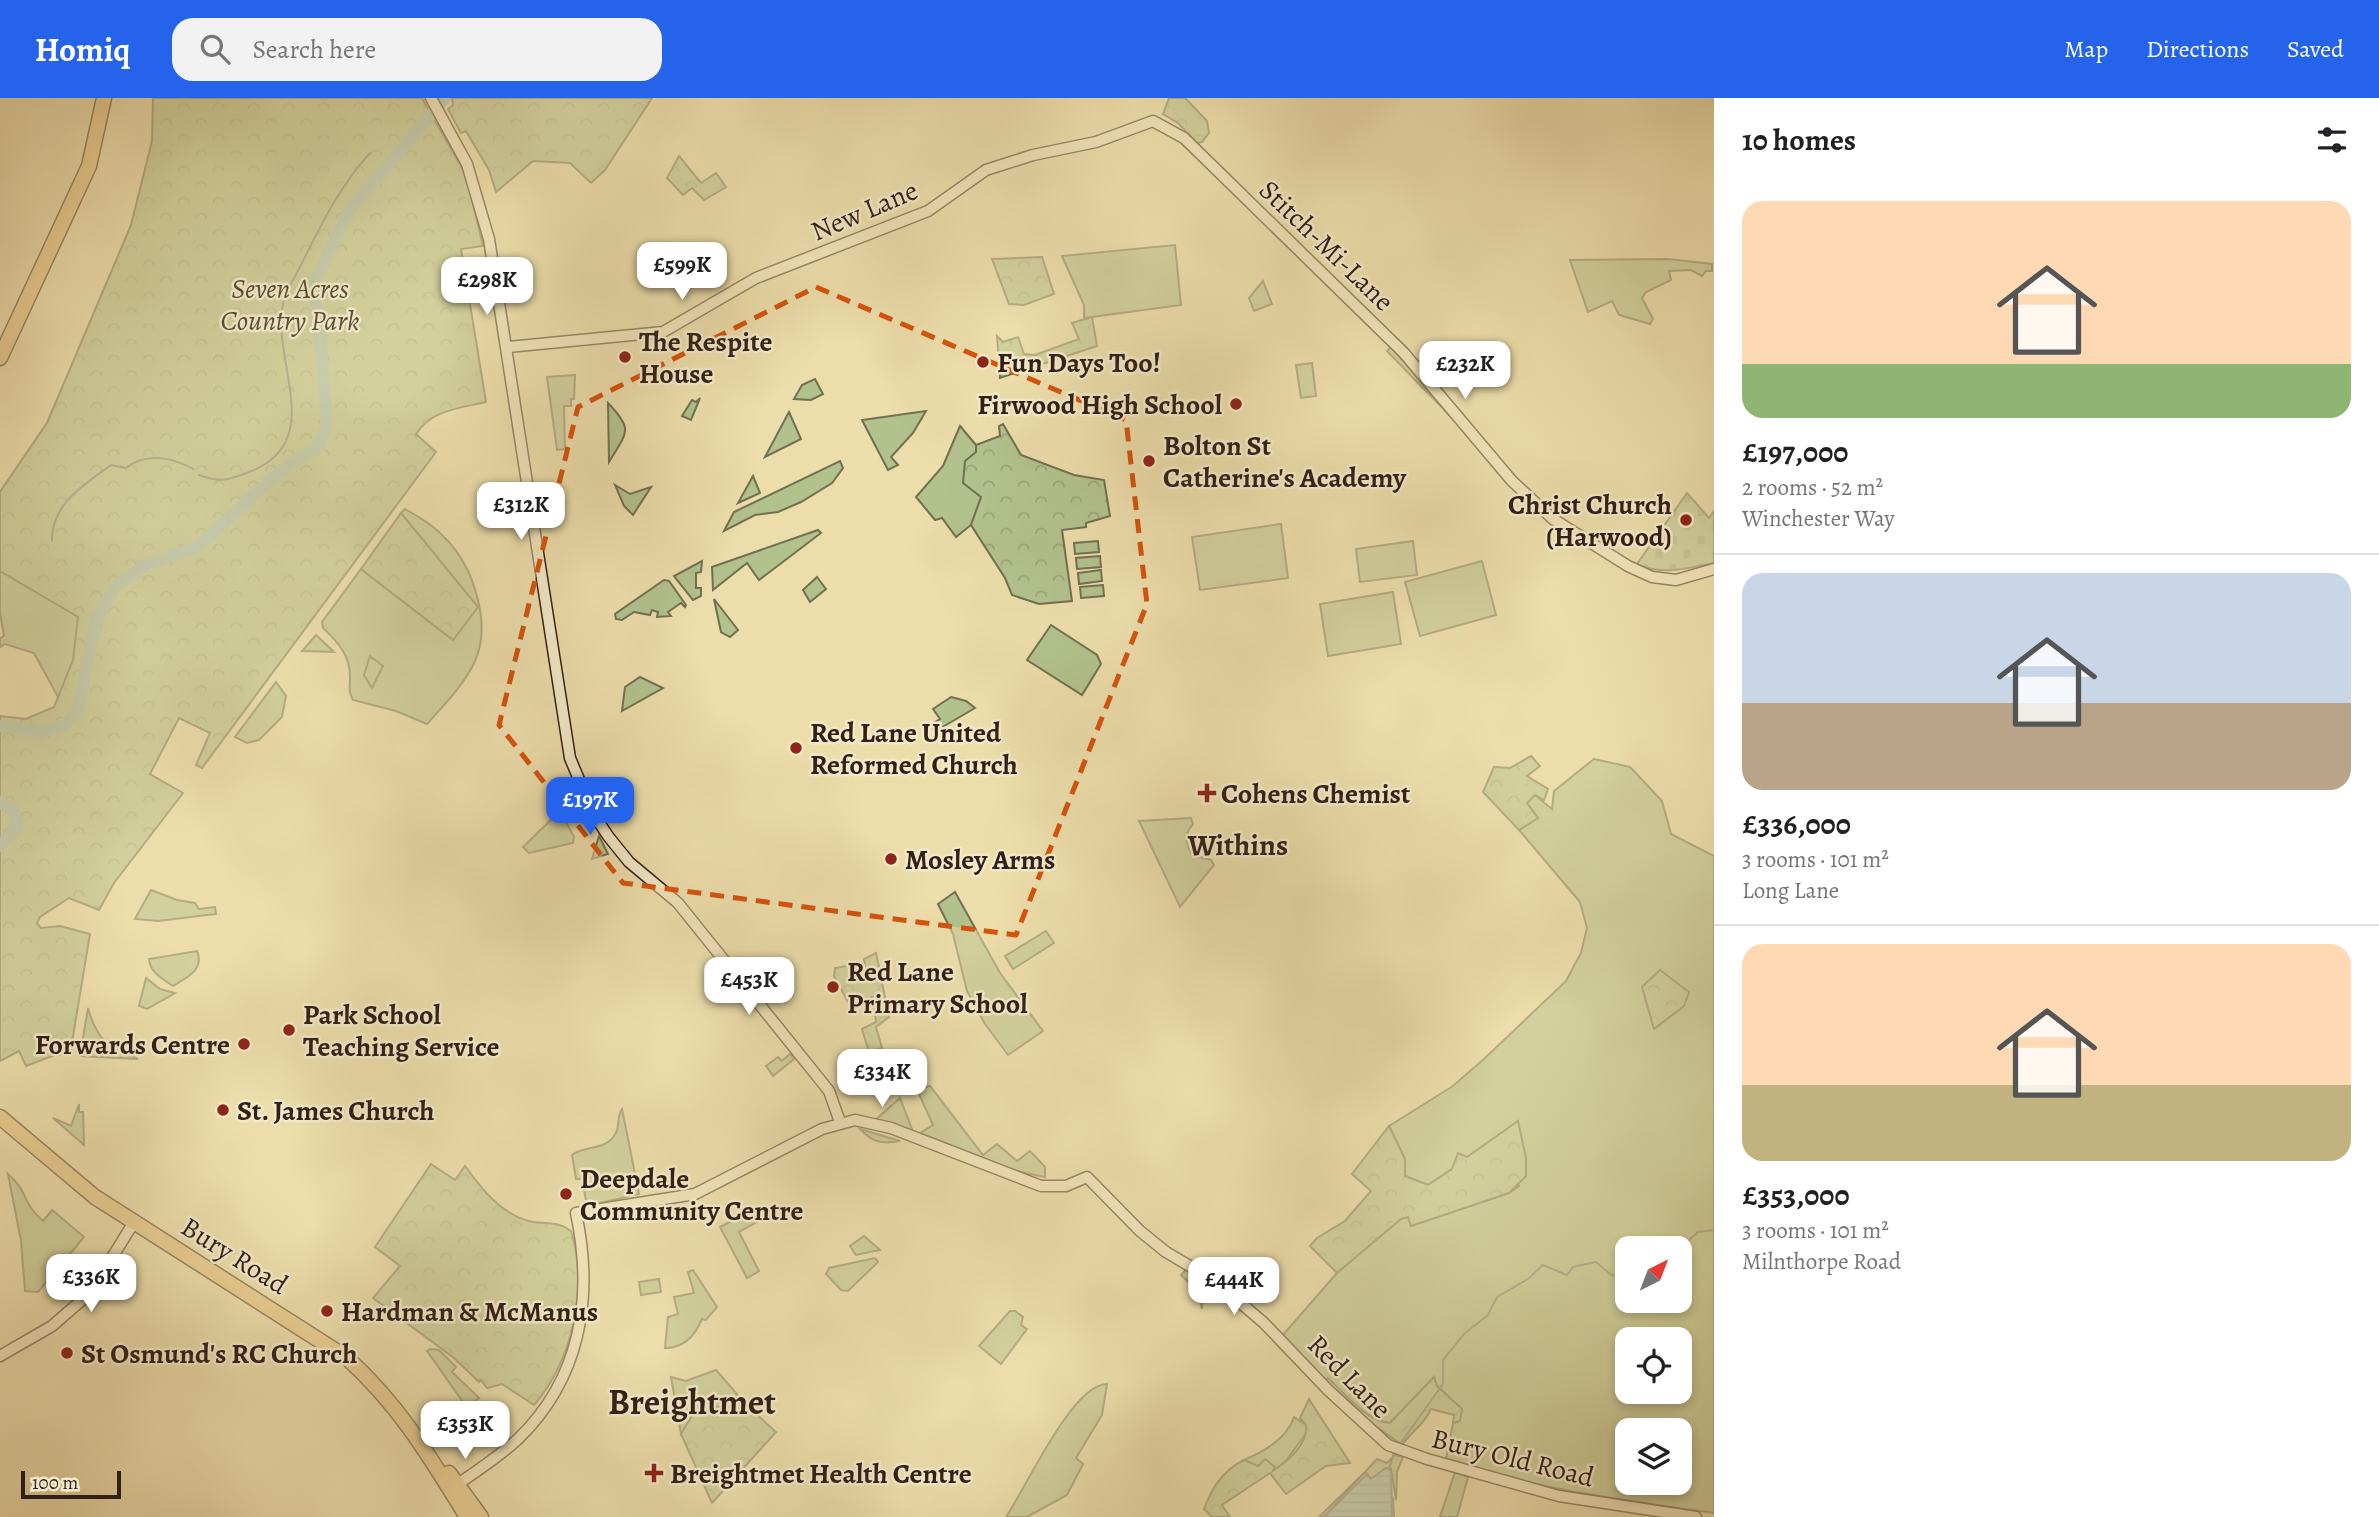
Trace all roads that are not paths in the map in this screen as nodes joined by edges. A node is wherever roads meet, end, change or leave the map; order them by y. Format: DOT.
graph roads {
  1 [pos="104,98"];
  2 [pos="431,98"];
  3 [pos="1136,126"];
  4 [pos="508,348"];
  5 [pos="0,358"];
  6 [pos="1714,569"];
  7 [pos="0,1117"];
  8 [pos="840,1122"];
  9 [pos="117,1211"];
  10 [pos="134,1222"];
  11 [pos="125,1237"];
  12 [pos="0,1356"];
  13 [pos="1389,1446"];
  14 [pos="490,1462"];
  15 [pos="453,1485"];
  16 [pos="468,1497"];
  17 [pos="467,1517"];
  18 [pos="481,1517"];
  19 [pos="1696,1517"];
  1 -- 5 [label="highway"];
  2 -- 4 [label="street"];
  3 -- 4 [label="street, New Lane"];
  3 -- 6 [label="street, Stitch-Mi-Lane"];
  4 -- 8 [label="street"];
  7 -- 9 [label="highway, Bury Road"];
  8 -- 13 [label="street, Red Lane"];
  8 -- 14 [label="street"];
  9 -- 10 [label="highway, Bury Road"];
  9 -- 11 [label="street"];
  10 -- 11 [label="street"];
  10 -- 15 [label="highway, Bury Road"];
  11 -- 12 [label="street"];
  13 -- 19 [label="street, Bury Old Road"];
  14 -- 15 [label="street"];
  14 -- 16 [label="street"];
  15 -- 16 [label="highway, Bury Road"];
  15 -- 17 [label="highway, Bury Road"];
  16 -- 18 [label="highway, Bury Road"];
}
